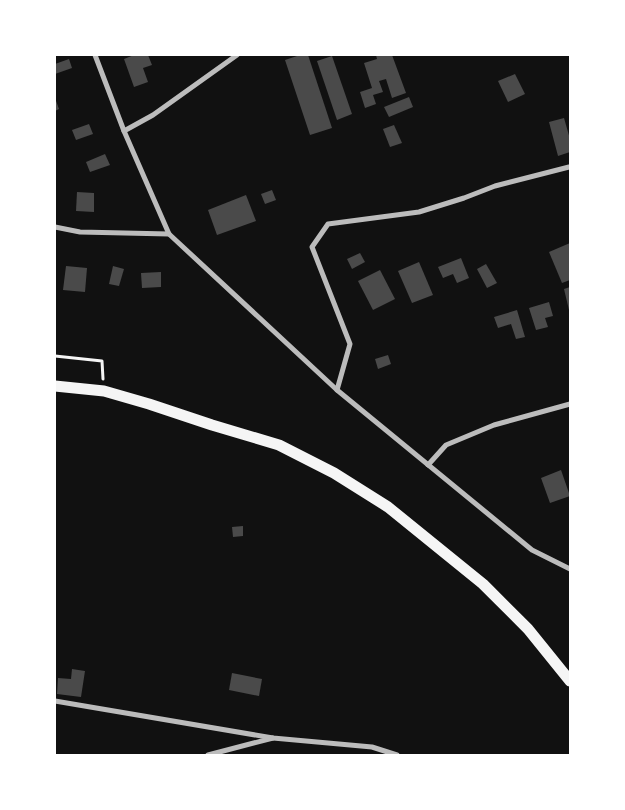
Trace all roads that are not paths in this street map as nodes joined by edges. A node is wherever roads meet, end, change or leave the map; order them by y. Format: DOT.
graph roads {
  1 [pos="95,55"];
  2 [pos="237,55"];
  3 [pos="124,131"];
  4 [pos="569,167"];
  5 [pos="55,227"];
  6 [pos="169,234"];
  7 [pos="55,386"];
  8 [pos="337,390"];
  9 [pos="570,404"];
  10 [pos="428,465"];
  11 [pos="570,569"];
  12 [pos="570,681"];
  13 [pos="55,701"];
  14 [pos="273,738"];
  15 [pos="208,755"];
  16 [pos="396,755"];
  1 -- 3 [label="street"];
  2 -- 3 [label="street"];
  3 -- 6 [label="street"];
  4 -- 8 [label="street"];
  5 -- 6 [label="street"];
  6 -- 8 [label="street"];
  7 -- 12 [label="main road"];
  8 -- 10 [label="street"];
  9 -- 10 [label="street"];
  10 -- 11 [label="street"];
  13 -- 14 [label="street"];
  14 -- 15 [label="street"];
  14 -- 16 [label="street"];
}
